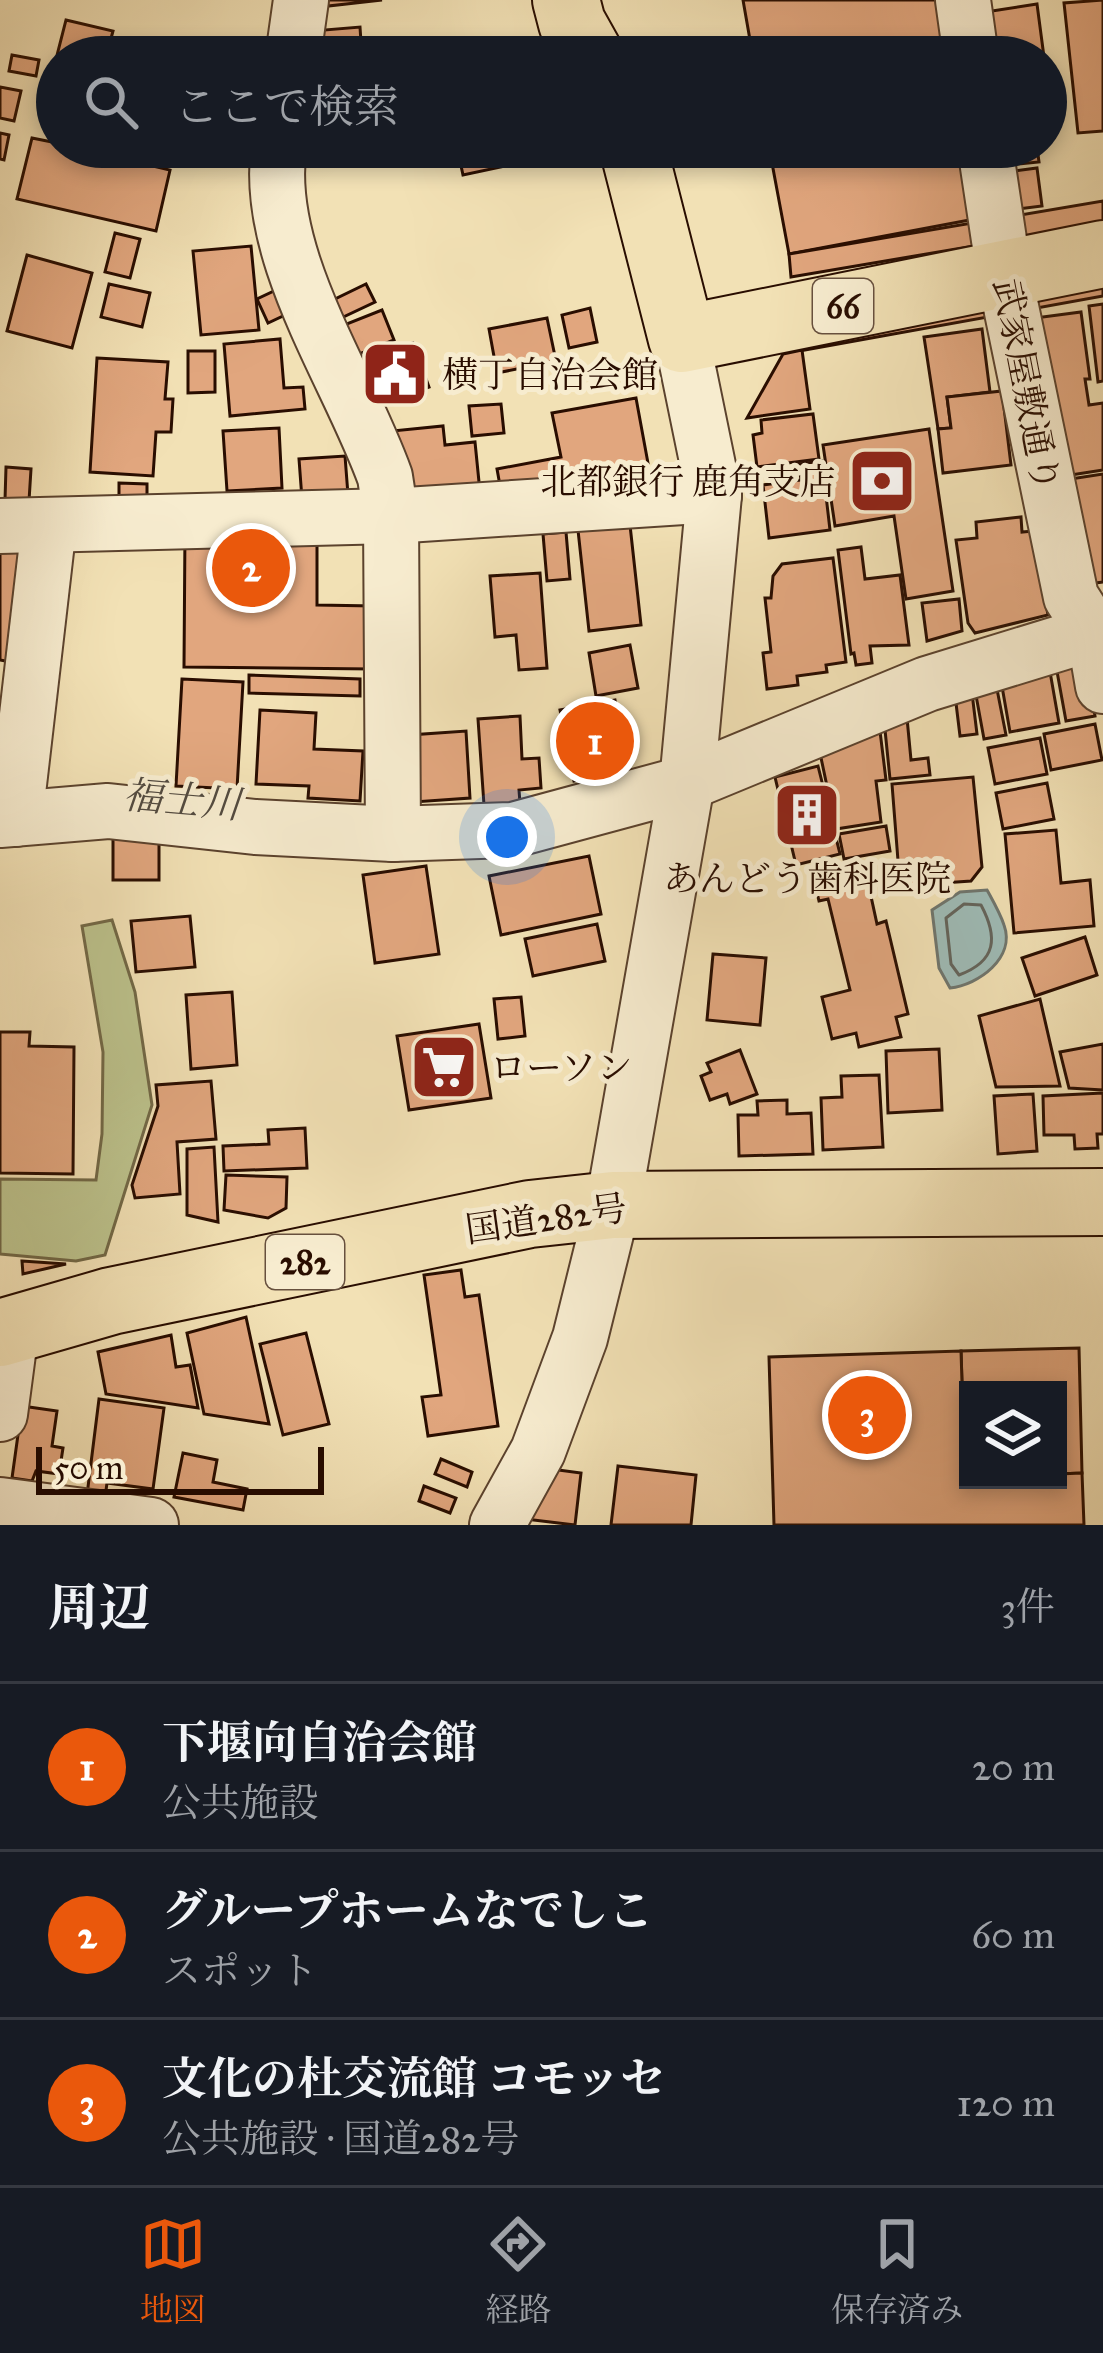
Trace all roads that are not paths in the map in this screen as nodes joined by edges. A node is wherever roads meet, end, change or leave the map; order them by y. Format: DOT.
graph roads {
  1 [pos="301,0"];
  2 [pos="566,0"];
  3 [pos="963,0"];
  4 [pos="296,36"];
  5 [pos="579,36"];
  6 [pos="968,36"];
  7 [pos="278,168"];
  8 [pos="638,168"];
  9 [pos="988,168"];
  10 [pos="1103,254"];
  11 [pos="1004,273"];
  12 [pos="682,339"];
  13 [pos="715,495"];
  14 [pos="391,516"];
  15 [pos="25,525"];
  16 [pos="1098,632"];
  17 [pos="1103,686"];
  18 [pos="687,783"];
  19 [pos="13,805"];
  20 [pos="393,834"];
  21 [pos="1103,1202"];
  22 [pos="613,1205"];
  23 [pos="5,1332"];
  24 [pos="0,1414"];
  25 [pos="0,1505"];
  26 [pos="152,1525"];
  27 [pos="497,1525"];
  1 -- 4 [label="street"];
  2 -- 5 [label="main road"];
  3 -- 6 [label="street"];
  7 -- 14 [label="street"];
  8 -- 12 [label="main road"];
  9 -- 11 [label="street, 武家屋敷通り"];
  10 -- 11 [label="main road, 66"];
  11 -- 12 [label="main road, 66"];
  11 -- 16 [label="street, 武家屋敷通り"];
  12 -- 13 [label="street"];
  13 -- 14 [label="street"];
  13 -- 18 [label="street"];
  14 -- 15 [label="street"];
  14 -- 20 [label="street"];
  15 -- 19 [label="street"];
  16 -- 17 [label="street, 武家屋敷通り"];
  16 -- 18 [label="street"];
  18 -- 20 [label="street"];
  18 -- 22 [label="street"];
  19 -- 20 [label="street"];
  21 -- 22 [label="main road, 国道282号 / 282"];
  22 -- 23 [label="main road, 国道282号 / 282"];
  22 -- 27 [label="street"];
  23 -- 24 [label="street"];
  25 -- 26 [label="street"];
}
